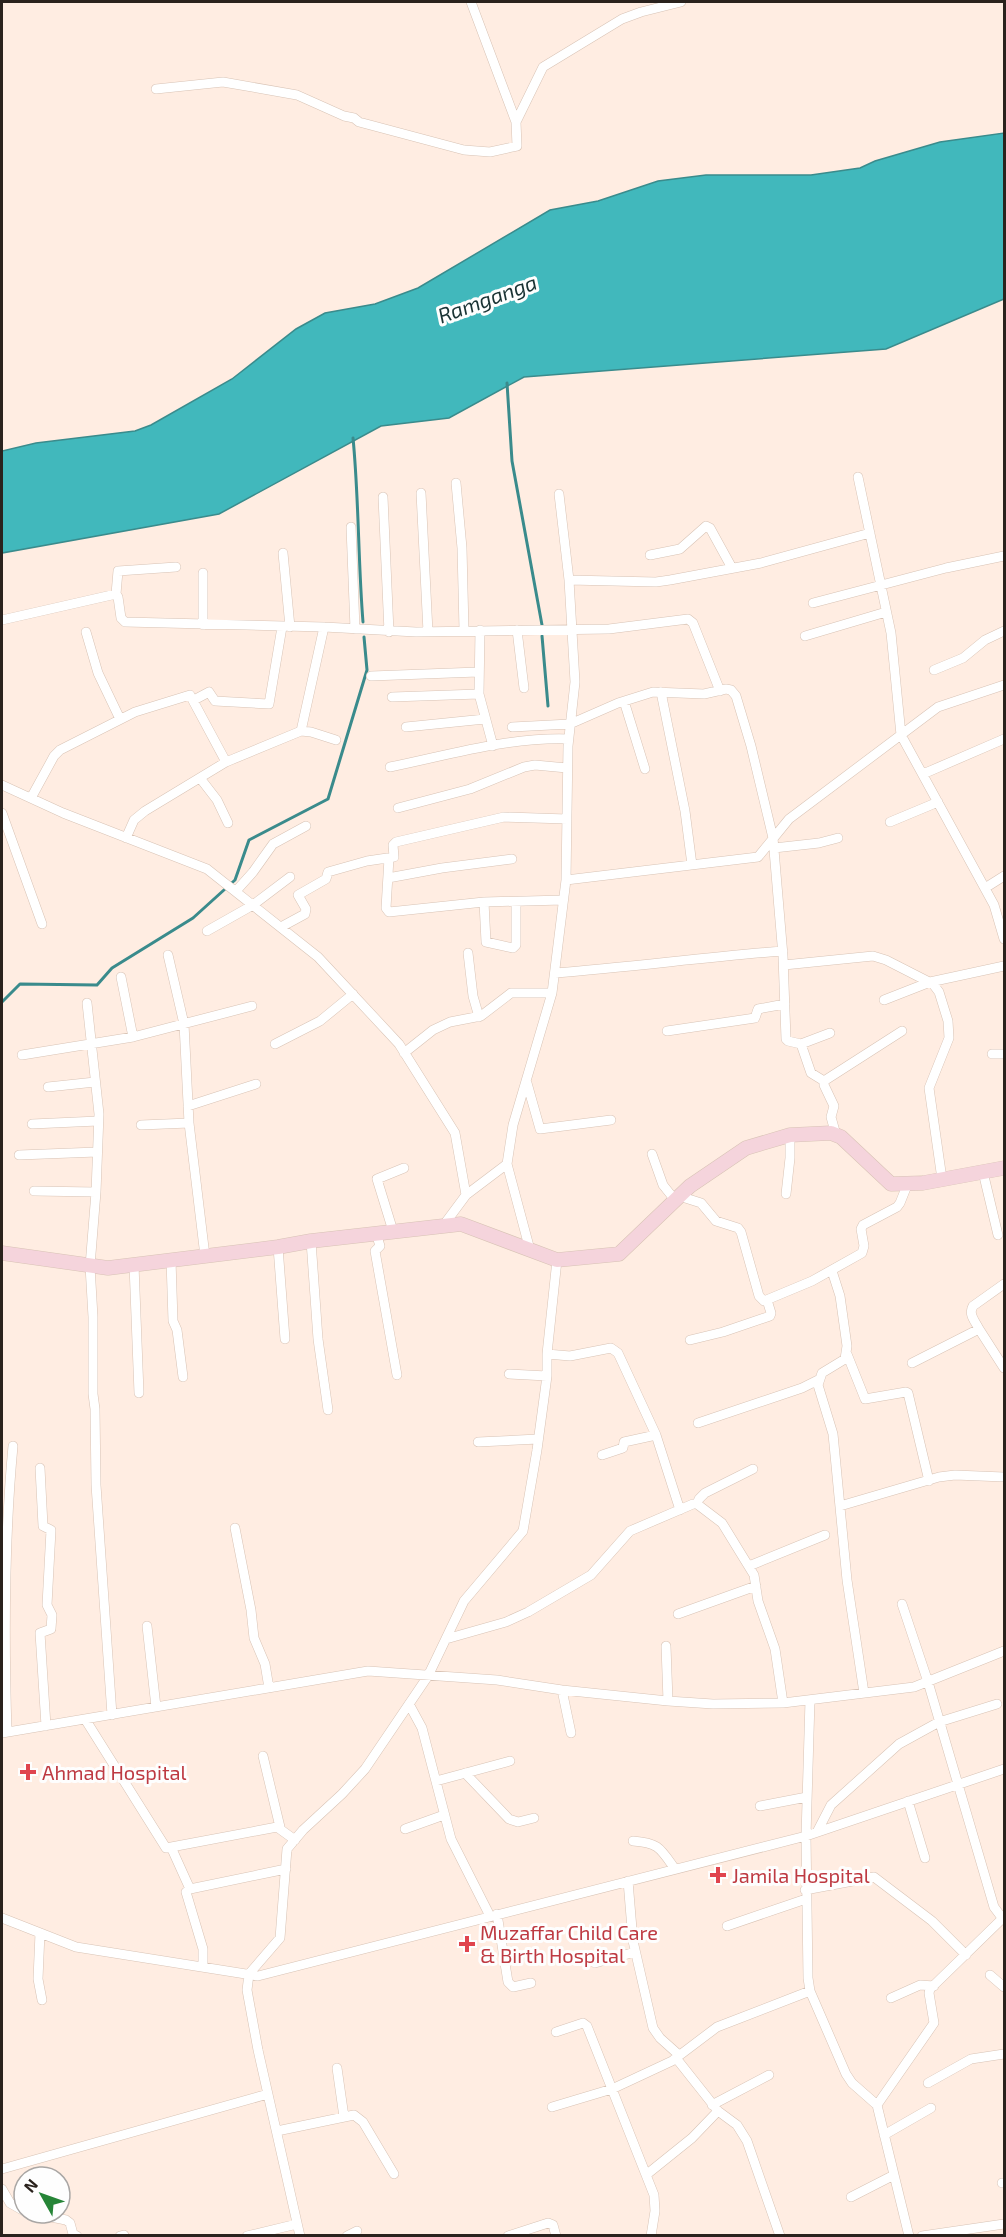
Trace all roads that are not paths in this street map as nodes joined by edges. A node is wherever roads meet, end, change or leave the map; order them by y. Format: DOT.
graph roads {
  1 [pos="471,2"];
  2 [pos="681,2"];
  3 [pos="156,89"];
  4 [pos="516,122"];
  5 [pos="858,477"];
  6 [pos="456,483"];
  7 [pos="421,493"];
  8 [pos="559,494"];
  9 [pos="383,497"];
  10 [pos="351,527"];
  11 [pos="870,533"];
  12 [pos="283,553"];
  13 [pos="650,555"];
  14 [pos="1005,556"];
  15 [pos="176,567"];
  16 [pos="732,568"];
  17 [pos="203,573"];
  18 [pos="569,580"];
  19 [pos="880,585"];
  20 [pos="116,594"];
  21 [pos="813,603"];
  22 [pos="886,612"];
  23 [pos="2,620"];
  24 [pos="203,625"];
  25 [pos="286,627"];
  26 [pos="324,627"];
  27 [pos="354,629"];
  28 [pos="464,630"];
  29 [pos="480,630"];
  30 [pos="517,630"];
  31 [pos="572,630"];
  32 [pos="1005,631"];
  33 [pos="86,632"];
  34 [pos="389,632"];
  35 [pos="428,632"];
  36 [pos="805,636"];
  37 [pos="934,670"];
  38 [pos="478,672"];
  39 [pos="371,676"];
  40 [pos="1005,685"];
  41 [pos="524,688"];
  42 [pos="720,691"];
  43 [pos="661,692"];
  44 [pos="479,694"];
  45 [pos="392,697"];
  46 [pos="194,700"];
  47 [pos="624,701"];
  48 [pos="484,718"];
  49 [pos="120,719"];
  50 [pos="570,724"];
  51 [pos="406,727"];
  52 [pos="512,727"];
  53 [pos="301,731"];
  54 [pos="901,735"];
  55 [pos="568,739"];
  56 [pos="1005,739"];
  57 [pos="336,740"];
  58 [pos="493,746"];
  59 [pos="226,762"];
  60 [pos="390,767"];
  61 [pos="567,768"];
  62 [pos="645,770"];
  63 [pos="922,774"];
  64 [pos="200,778"];
  65 [pos="2,785"];
  66 [pos="30,798"];
  67 [pos="938,802"];
  68 [pos="398,808"];
  69 [pos="2,813"];
  70 [pos="567,819"];
  71 [pos="890,822"];
  72 [pos="228,823"];
  73 [pos="306,826"];
  74 [pos="126,838"];
  75 [pos="838,838"];
  76 [pos="773,843"];
  77 [pos="389,858"];
  78 [pos="512,859"];
  79 [pos="692,865"];
  80 [pos="1005,876"];
  81 [pos="290,877"];
  82 [pos="388,878"];
  83 [pos="566,880"];
  84 [pos="985,888"];
  85 [pos="233,890"];
  86 [pos="564,900"];
  87 [pos="484,902"];
  88 [pos="516,902"];
  89 [pos="253,905"];
  90 [pos="42,924"];
  91 [pos="281,927"];
  92 [pos="207,931"];
  93 [pos="1005,939"];
  94 [pos="783,951"];
  95 [pos="468,953"];
  96 [pos="168,955"];
  97 [pos="784,965"];
  98 [pos="1005,966"];
  99 [pos="555,973"];
  100 [pos="121,977"];
  101 [pos="930,982"];
  102 [pos="552,993"];
  103 [pos="353,994"];
  104 [pos="884,1000"];
  105 [pos="87,1003"];
  106 [pos="785,1004"];
  107 [pos="252,1006"];
  108 [pos="479,1017"];
  109 [pos="184,1024"];
  110 [pos="667,1031"];
  111 [pos="902,1032"];
  112 [pos="830,1033"];
  113 [pos="133,1037"];
  114 [pos="276,1044"];
  115 [pos="801,1044"];
  116 [pos="92,1045"];
  117 [pos="404,1053"];
  118 [pos="992,1054"];
  119 [pos="1005,1054"];
  120 [pos="22,1055"];
  121 [pos="526,1081"];
  122 [pos="824,1081"];
  123 [pos="95,1082"];
  124 [pos="256,1083"];
  125 [pos="48,1087"];
  126 [pos="188,1106"];
  127 [pos="611,1120"];
  128 [pos="98,1121"];
  129 [pos="32,1124"];
  130 [pos="189,1124"];
  131 [pos="141,1125"];
  132 [pos="790,1135"];
  133 [pos="836,1135"];
  134 [pos="98,1152"];
  135 [pos="652,1154"];
  136 [pos="19,1155"];
  137 [pos="507,1164"];
  138 [pos="404,1168"];
  139 [pos="1005,1168"];
  140 [pos="983,1172"];
  141 [pos="942,1179"];
  142 [pos="908,1183"];
  143 [pos="34,1191"];
  144 [pos="96,1192"];
  145 [pos="786,1194"];
  146 [pos="466,1195"];
  147 [pos="677,1198"];
  148 [pos="443,1226"];
  149 [pos="393,1231"];
  150 [pos="376,1233"];
  151 [pos="998,1235"];
  152 [pos="311,1240"];
  153 [pos="278,1247"];
  154 [pos="530,1250"];
  155 [pos="2,1253"];
  156 [pos="205,1256"];
  157 [pos="171,1260"];
  158 [pos="557,1260"];
  159 [pos="134,1265"];
  160 [pos="90,1266"];
  161 [pos="832,1272"];
  162 [pos="1005,1284"];
  163 [pos="767,1300"];
  164 [pos="979,1329"];
  165 [pos="285,1339"];
  166 [pos="690,1340"];
  167 [pos="547,1354"];
  168 [pos="847,1354"];
  169 [pos="912,1363"];
  170 [pos="1005,1368"];
  171 [pos="509,1374"];
  172 [pos="397,1375"];
  173 [pos="547,1376"];
  174 [pos="183,1377"];
  175 [pos="818,1380"];
  176 [pos="139,1393"];
  177 [pos="328,1410"];
  178 [pos="698,1424"];
  179 [pos="656,1435"];
  180 [pos="538,1439"];
  181 [pos="478,1442"];
  182 [pos="13,1446"];
  183 [pos="602,1455"];
  184 [pos="40,1468"];
  185 [pos="753,1469"];
  186 [pos="1005,1477"];
  187 [pos="929,1480"];
  188 [pos="697,1504"];
  189 [pos="840,1506"];
  190 [pos="680,1510"];
  191 [pos="235,1528"];
  192 [pos="825,1535"];
  193 [pos="749,1566"];
  194 [pos="756,1586"];
  195 [pos="902,1604"];
  196 [pos="678,1614"];
  197 [pos="147,1626"];
  198 [pos="446,1639"];
  199 [pos="666,1646"];
  200 [pos="1005,1651"];
  201 [pos="428,1676"];
  202 [pos="928,1682"];
  203 [pos="269,1688"];
  204 [pos="562,1690"];
  205 [pos="864,1694"];
  206 [pos="810,1700"];
  207 [pos="668,1701"];
  208 [pos="783,1703"];
  209 [pos="409,1704"];
  210 [pos="997,1704"];
  211 [pos="156,1707"];
  212 [pos="112,1714"];
  213 [pos="85,1719"];
  214 [pos="939,1722"];
  215 [pos="46,1726"];
  216 [pos="4,1733"];
  217 [pos="571,1733"];
  218 [pos="263,1756"];
  219 [pos="510,1761"];
  220 [pos="1005,1769"];
  221 [pos="465,1773"];
  222 [pos="436,1781"];
  223 [pos="957,1784"];
  224 [pos="807,1797"];
  225 [pos="908,1801"];
  226 [pos="760,1806"];
  227 [pos="444,1815"];
  228 [pos="534,1818"];
  229 [pos="280,1827"];
  230 [pos="405,1829"];
  231 [pos="817,1832"];
  232 [pos="806,1836"];
  233 [pos="295,1840"];
  234 [pos="633,1841"];
  235 [pos="171,1847"];
  236 [pos="925,1858"];
  237 [pos="286,1869"];
  238 [pos="675,1869"];
  239 [pos="628,1881"];
  240 [pos="189,1889"];
  241 [pos="806,1894"];
  242 [pos="493,1915"];
  243 [pos="2,1918"];
  244 [pos="1004,1918"];
  245 [pos="727,1926"];
  246 [pos="40,1933"];
  247 [pos="635,1952"];
  248 [pos="966,1955"];
  249 [pos="595,1963"];
  250 [pos="203,1967"];
  251 [pos="249,1974"];
  252 [pos="990,1975"];
  253 [pos="531,1983"];
  254 [pos="934,1986"];
  255 [pos="1005,1987"];
  256 [pos="810,1991"];
  257 [pos="891,1998"];
  258 [pos="42,2000"];
  259 [pos="556,2032"];
  260 [pos="1005,2054"];
  261 [pos="678,2057"];
  262 [pos="337,2068"];
  263 [pos="769,2075"];
  264 [pos="928,2083"];
  265 [pos="612,2089"];
  266 [pos="268,2094"];
  267 [pos="877,2105"];
  268 [pos="552,2107"];
  269 [pos="715,2108"];
  270 [pos="931,2108"];
  271 [pos="344,2117"];
  272 [pos="277,2131"];
  273 [pos="884,2135"];
  274 [pos="2,2169"];
  275 [pos="394,2174"];
  276 [pos="646,2175"];
  277 [pos="894,2175"];
  278 [pos="2,2189"];
  279 [pos="851,2197"];
  280 [pos="12,2204"];
  281 [pos="297,2224"];
  282 [pos="1005,2224"];
  283 [pos="357,2231"];
  284 [pos="247,2235"];
  285 [pos="300,2235"];
  286 [pos="347,2235"];
  287 [pos="508,2235"];
  288 [pos="556,2235"];
  289 [pos="651,2235"];
  290 [pos="780,2235"];
  291 [pos="909,2235"];
  292 [pos="922,2235"];
  1 -- 4 [label="street"];
  2 -- 4 [label="street"];
  3 -- 4 [label="street"];
  5 -- 11 [label="street"];
  6 -- 28 [label="street"];
  7 -- 35 [label="street"];
  8 -- 18 [label="street"];
  9 -- 34 [label="street"];
  10 -- 27 [label="street"];
  11 -- 16 [label="street"];
  11 -- 19 [label="street"];
  12 -- 25 [label="street"];
  13 -- 16 [label="street"];
  14 -- 19 [label="street"];
  15 -- 20 [label="street"];
  16 -- 18 [label="street"];
  17 -- 24 [label="street"];
  18 -- 31 [label="street"];
  19 -- 21 [label="street"];
  19 -- 22 [label="street"];
  20 -- 23 [label="street"];
  20 -- 24 [label="street"];
  22 -- 36 [label="street"];
  22 -- 54 [label="street"];
  24 -- 25 [label="street"];
  25 -- 26 [label="street"];
  25 -- 46 [label="street"];
  26 -- 27 [label="street"];
  26 -- 53 [label="street"];
  27 -- 34 [label="street"];
  28 -- 29 [label="street"];
  28 -- 35 [label="street"];
  29 -- 30 [label="street"];
  29 -- 38 [label="street"];
  30 -- 31 [label="street"];
  30 -- 41 [label="street"];
  31 -- 42 [label="street"];
  31 -- 50 [label="street"];
  32 -- 37 [label="street"];
  33 -- 49 [label="street"];
  34 -- 35 [label="street"];
  38 -- 39 [label="street"];
  38 -- 44 [label="street"];
  40 -- 54 [label="street"];
  42 -- 43 [label="street"];
  42 -- 76 [label="street"];
  43 -- 47 [label="street"];
  43 -- 79 [label="street"];
  44 -- 45 [label="street"];
  44 -- 48 [label="street"];
  46 -- 49 [label="street"];
  46 -- 59 [label="street"];
  47 -- 50 [label="street"];
  47 -- 62 [label="street"];
  48 -- 51 [label="street"];
  48 -- 58 [label="street"];
  49 -- 66 [label="street"];
  50 -- 52 [label="street"];
  50 -- 55 [label="street"];
  53 -- 57 [label="street"];
  53 -- 59 [label="street"];
  54 -- 63 [label="street"];
  54 -- 76 [label="street"];
  55 -- 58 [label="street"];
  55 -- 61 [label="street"];
  56 -- 63 [label="street"];
  58 -- 60 [label="street"];
  59 -- 64 [label="street"];
  61 -- 68 [label="street"];
  61 -- 70 [label="street"];
  63 -- 67 [label="street"];
  64 -- 72 [label="street"];
  64 -- 74 [label="street"];
  65 -- 66 [label="street"];
  66 -- 74 [label="street"];
  67 -- 71 [label="street"];
  67 -- 84 [label="street"];
  69 -- 90 [label="street"];
  70 -- 77 [label="street"];
  70 -- 83 [label="street"];
  73 -- 85 [label="street"];
  74 -- 85 [label="street"];
  75 -- 76 [label="street"];
  76 -- 79 [label="street"];
  76 -- 94 [label="street"];
  77 -- 82 [label="street"];
  77 -- 91 [label="street"];
  78 -- 82 [label="street"];
  79 -- 83 [label="street"];
  80 -- 84 [label="street"];
  81 -- 89 [label="street"];
  82 -- 87 [label="street"];
  83 -- 86 [label="street"];
  84 -- 93 [label="street"];
  85 -- 89 [label="street"];
  86 -- 88 [label="street"];
  86 -- 99 [label="street"];
  87 -- 88 [label="street"];
  87 -- 88 [label="street"];
  89 -- 91 [label="street"];
  89 -- 92 [label="street"];
  91 -- 103 [label="street"];
  94 -- 97 [label="street"];
  94 -- 99 [label="street"];
  95 -- 108 [label="street"];
  96 -- 109 [label="street"];
  97 -- 101 [label="street"];
  97 -- 106 [label="street"];
  98 -- 101 [label="street"];
  99 -- 102 [label="street"];
  100 -- 113 [label="street"];
  101 -- 104 [label="street"];
  101 -- 141 [label="street"];
  102 -- 108 [label="street"];
  102 -- 121 [label="street"];
  103 -- 114 [label="street"];
  103 -- 117 [label="street"];
  105 -- 116 [label="street"];
  106 -- 110 [label="street"];
  106 -- 115 [label="street"];
  107 -- 109 [label="street"];
  108 -- 117 [label="street"];
  109 -- 113 [label="street"];
  109 -- 126 [label="street"];
  111 -- 122 [label="street"];
  112 -- 115 [label="street"];
  113 -- 116 [label="street"];
  115 -- 122 [label="street"];
  116 -- 120 [label="street"];
  116 -- 123 [label="street"];
  117 -- 146 [label="street"];
  118 -- 119 [label="street"];
  121 -- 127 [label="street"];
  121 -- 137 [label="street"];
  122 -- 133 [label="street"];
  123 -- 125 [label="street"];
  123 -- 128 [label="street"];
  124 -- 126 [label="street"];
  126 -- 130 [label="street"];
  128 -- 129 [label="street"];
  128 -- 134 [label="street"];
  130 -- 131 [label="street"];
  130 -- 156 [label="street"];
  132 -- 133 [label="street"];
  132 -- 145 [label="street"];
  132 -- 147 [label="street"];
  133 -- 142 [label="street"];
  134 -- 136 [label="street"];
  134 -- 144 [label="street"];
  135 -- 147 [label="street"];
  137 -- 146 [label="street"];
  137 -- 154 [label="street"];
  138 -- 149 [label="street"];
  139 -- 140 [label="street"];
  140 -- 141 [label="street"];
  140 -- 151 [label="street"];
  141 -- 142 [label="street"];
  142 -- 161 [label="street"];
  143 -- 144 [label="street"];
  144 -- 160 [label="street"];
  146 -- 148 [label="street"];
  147 -- 158 [label="street"];
  147 -- 163 [label="street"];
  148 -- 149 [label="street"];
  148 -- 154 [label="street"];
  149 -- 150 [label="street"];
  150 -- 152 [label="street"];
  150 -- 172 [label="street"];
  152 -- 153 [label="street"];
  152 -- 177 [label="street"];
  153 -- 156 [label="street"];
  153 -- 165 [label="street"];
  154 -- 158 [label="street"];
  155 -- 160 [label="street"];
  156 -- 157 [label="street"];
  157 -- 159 [label="street"];
  157 -- 174 [label="street"];
  158 -- 167 [label="street"];
  159 -- 160 [label="street"];
  159 -- 176 [label="street"];
  160 -- 212 [label="street"];
  161 -- 163 [label="street"];
  161 -- 168 [label="street"];
  162 -- 164 [label="street"];
  163 -- 166 [label="street"];
  164 -- 169 [label="street"];
  164 -- 170 [label="street"];
  167 -- 173 [label="street"];
  167 -- 179 [label="street"];
  168 -- 175 [label="street"];
  168 -- 187 [label="street"];
  171 -- 173 [label="street"];
  173 -- 180 [label="street"];
  175 -- 178 [label="street"];
  175 -- 189 [label="street"];
  179 -- 183 [label="street"];
  179 -- 190 [label="street"];
  180 -- 181 [label="street"];
  180 -- 198 [label="street"];
  182 -- 216 [label="street"];
  184 -- 215 [label="street"];
  185 -- 188 [label="street"];
  186 -- 187 [label="street"];
  187 -- 189 [label="street"];
  188 -- 190 [label="street"];
  188 -- 193 [label="street"];
  189 -- 205 [label="street"];
  190 -- 198 [label="street"];
  191 -- 203 [label="street"];
  192 -- 193 [label="street"];
  193 -- 194 [label="street"];
  194 -- 196 [label="street"];
  194 -- 208 [label="street"];
  195 -- 202 [label="street"];
  197 -- 211 [label="street"];
  198 -- 201 [label="street"];
  199 -- 207 [label="street"];
  200 -- 202 [label="street"];
  201 -- 203 [label="street"];
  201 -- 204 [label="street"];
  201 -- 209 [label="street"];
  202 -- 205 [label="street"];
  202 -- 214 [label="street"];
  203 -- 211 [label="street"];
  204 -- 207 [label="street"];
  204 -- 217 [label="street"];
  205 -- 206 [label="street"];
  206 -- 208 [label="street"];
  206 -- 224 [label="street"];
  207 -- 208 [label="street"];
  209 -- 222 [label="street"];
  209 -- 233 [label="street"];
  210 -- 214 [label="street"];
  211 -- 212 [label="street"];
  212 -- 213 [label="street"];
  213 -- 215 [label="street"];
  213 -- 235 [label="street"];
  214 -- 223 [label="street"];
  214 -- 231 [label="street"];
  215 -- 216 [label="street"];
  218 -- 229 [label="street"];
  219 -- 221 [label="street"];
  220 -- 223 [label="street"];
  221 -- 222 [label="street"];
  221 -- 228 [label="street"];
  222 -- 227 [label="street"];
  223 -- 225 [label="street"];
  223 -- 244 [label="street"];
  224 -- 226 [label="street"];
  224 -- 232 [label="street"];
  225 -- 231 [label="street"];
  225 -- 236 [label="street"];
  227 -- 230 [label="street"];
  227 -- 242 [label="street"];
  229 -- 233 [label="street"];
  229 -- 235 [label="street"];
  231 -- 232 [label="street"];
  232 -- 238 [label="street"];
  232 -- 241 [label="street"];
  233 -- 237 [label="street"];
  234 -- 238 [label="street"];
  235 -- 240 [label="street"];
  237 -- 240 [label="street"];
  237 -- 251 [label="street"];
  238 -- 239 [label="street"];
  239 -- 242 [label="street"];
  239 -- 247 [label="street"];
  240 -- 250 [label="street"];
  241 -- 245 [label="street"];
  241 -- 248 [label="street"];
  241 -- 256 [label="street"];
  242 -- 251 [label="street"];
  242 -- 253 [label="street"];
  243 -- 246 [label="street"];
  244 -- 248 [label="street"];
  246 -- 250 [label="street"];
  246 -- 258 [label="street"];
  247 -- 249 [label="street"];
  247 -- 261 [label="street"];
  248 -- 254 [label="street"];
  250 -- 251 [label="street"];
  251 -- 266 [label="street"];
  252 -- 255 [label="street"];
  254 -- 257 [label="street"];
  254 -- 267 [label="street"];
  256 -- 261 [label="street"];
  256 -- 267 [label="street"];
  259 -- 265 [label="street"];
  260 -- 264 [label="street"];
  261 -- 265 [label="street"];
  261 -- 269 [label="street"];
  262 -- 271 [label="street"];
  263 -- 269 [label="street"];
  265 -- 268 [label="street"];
  265 -- 276 [label="street"];
  266 -- 272 [label="street"];
  266 -- 274 [label="street"];
  267 -- 273 [label="street"];
  269 -- 276 [label="street"];
  269 -- 290 [label="street"];
  270 -- 273 [label="street"];
  271 -- 272 [label="street"];
  271 -- 275 [label="street"];
  272 -- 281 [label="street"];
  273 -- 277 [label="street"];
  276 -- 289 [label="street"];
  277 -- 279 [label="street"];
  277 -- 291 [label="street"];
  278 -- 280 [label="street"];
  281 -- 284 [label="street"];
  281 -- 285 [label="street"];
  282 -- 292 [label="street"];
  283 -- 286 [label="street"];
  287 -- 288 [label="street"];
}
